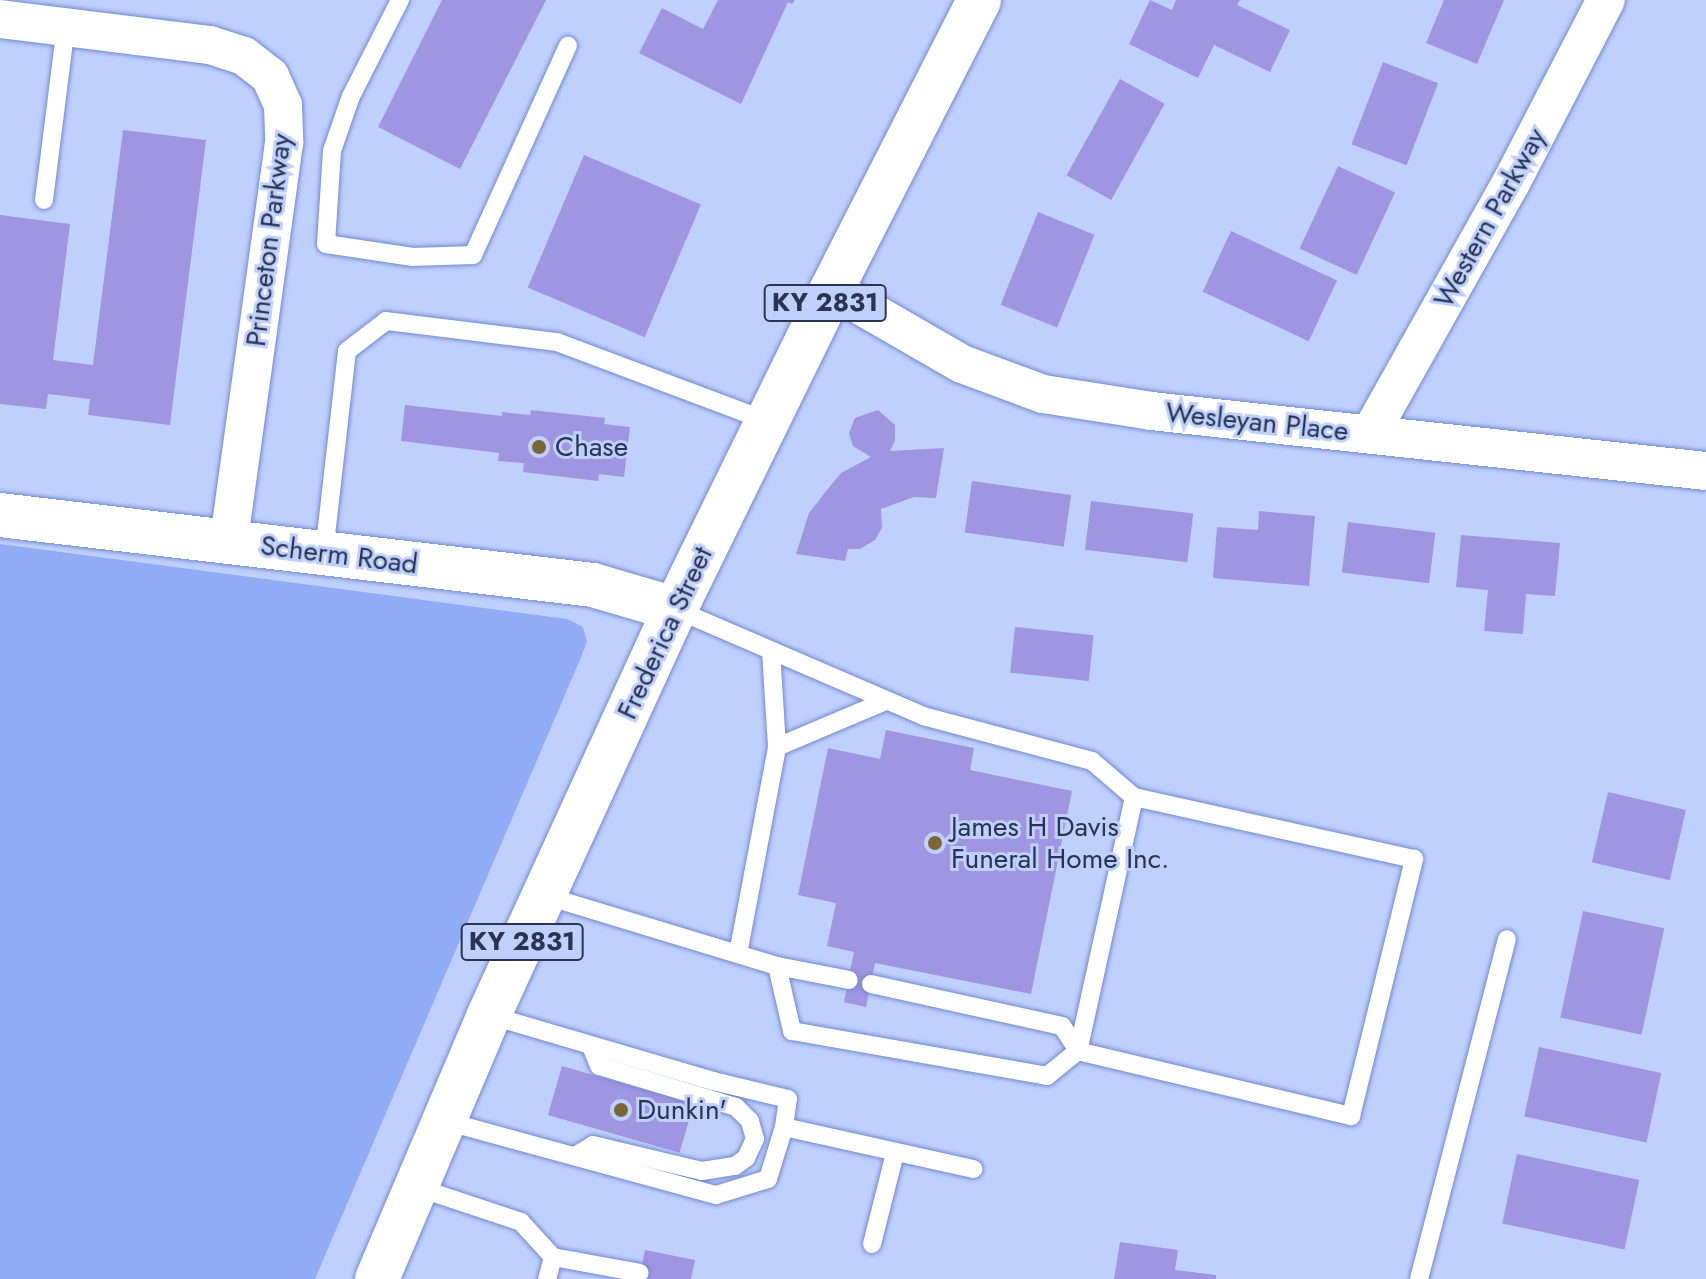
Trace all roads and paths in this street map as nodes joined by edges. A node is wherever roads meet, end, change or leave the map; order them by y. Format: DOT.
graph roads {
  1 [pos="400,0"];
  2 [pos="979,0"];
  3 [pos="1606,0"];
  4 [pos="0,19"];
  5 [pos="66,27"];
  6 [pos="568,46"];
  7 [pos="44,200"];
  8 [pos="832,289"];
  9 [pos="767,421"];
  10 [pos="1370,434"];
  11 [pos="1706,471"];
  12 [pos="0,515"];
  13 [pos="229,541"];
  14 [pos="324,553"];
  15 [pos="675,609"];
  16 [pos="771,651"];
  17 [pos="886,701"];
  18 [pos="777,747"];
  19 [pos="1134,797"];
  20 [pos="543,895"];
  21 [pos="1507,939"];
  22 [pos="738,954"];
  23 [pos="777,966"];
  24 [pos="849,980"];
  25 [pos="871,984"];
  26 [pos="489,1015"];
  27 [pos="591,1046"];
  28 [pos="1078,1051"];
  29 [pos="445,1121"];
  30 [pos="784,1127"];
  31 [pos="895,1153"];
  32 [pos="575,1156"];
  33 [pos="973,1169"];
  34 [pos="416,1187"];
  35 [pos="872,1244"];
  36 [pos="553,1257"];
  37 [pos="640,1273"];
  38 [pos="377,1279"];
  39 [pos="547,1279"];
  40 [pos="1419,1279"];
  1 -- 6 [label="lane"];
  2 -- 8 [label="main road, Frederica Street / KY 2831"];
  3 -- 10 [label="street, Western Parkway"];
  4 -- 5 [label="street, Princeton Parkway"];
  5 -- 7 [label="lane"];
  5 -- 13 [label="street, Princeton Parkway"];
  8 -- 9 [label="main road, Frederica Street / KY 2831"];
  8 -- 10 [label="street, Wesleyan Place"];
  9 -- 14 [label="lane"];
  9 -- 15 [label="main road, Frederica Street / KY 2831"];
  10 -- 11 [label="street, Wesleyan Place"];
  12 -- 13 [label="main road, Scherm Road"];
  13 -- 14 [label="main road, Scherm Road"];
  14 -- 15 [label="main road, Scherm Road"];
  15 -- 16 [label="lane"];
  15 -- 20 [label="main road, Frederica Street / KY 2831"];
  16 -- 17 [label="lane"];
  16 -- 18 [label="lane"];
  17 -- 18 [label="lane"];
  17 -- 19 [label="lane"];
  18 -- 22 [label="lane"];
  19 -- 28 [label="lane"];
  19 -- 28 [label="lane"];
  20 -- 22 [label="lane"];
  20 -- 26 [label="main road, Frederica Street / KY 2831"];
  21 -- 40 [label="lane"];
  22 -- 23 [label="lane"];
  23 -- 24 [label="lane"];
  23 -- 28 [label="lane"];
  25 -- 28 [label="lane"];
  26 -- 27 [label="lane"];
  26 -- 29 [label="main road, Frederica Street / KY 2831"];
  27 -- 30 [label="lane"];
  27 -- 32 [label="lane"];
  29 -- 32 [label="lane"];
  29 -- 34 [label="main road, Frederica Street / KY 2831"];
  30 -- 31 [label="lane"];
  30 -- 32 [label="lane"];
  31 -- 33 [label="lane"];
  31 -- 35 [label="lane"];
  34 -- 36 [label="lane"];
  34 -- 38 [label="main road, Frederica Street / KY 2831"];
  36 -- 37 [label="lane"];
  36 -- 39 [label="lane"];
}
